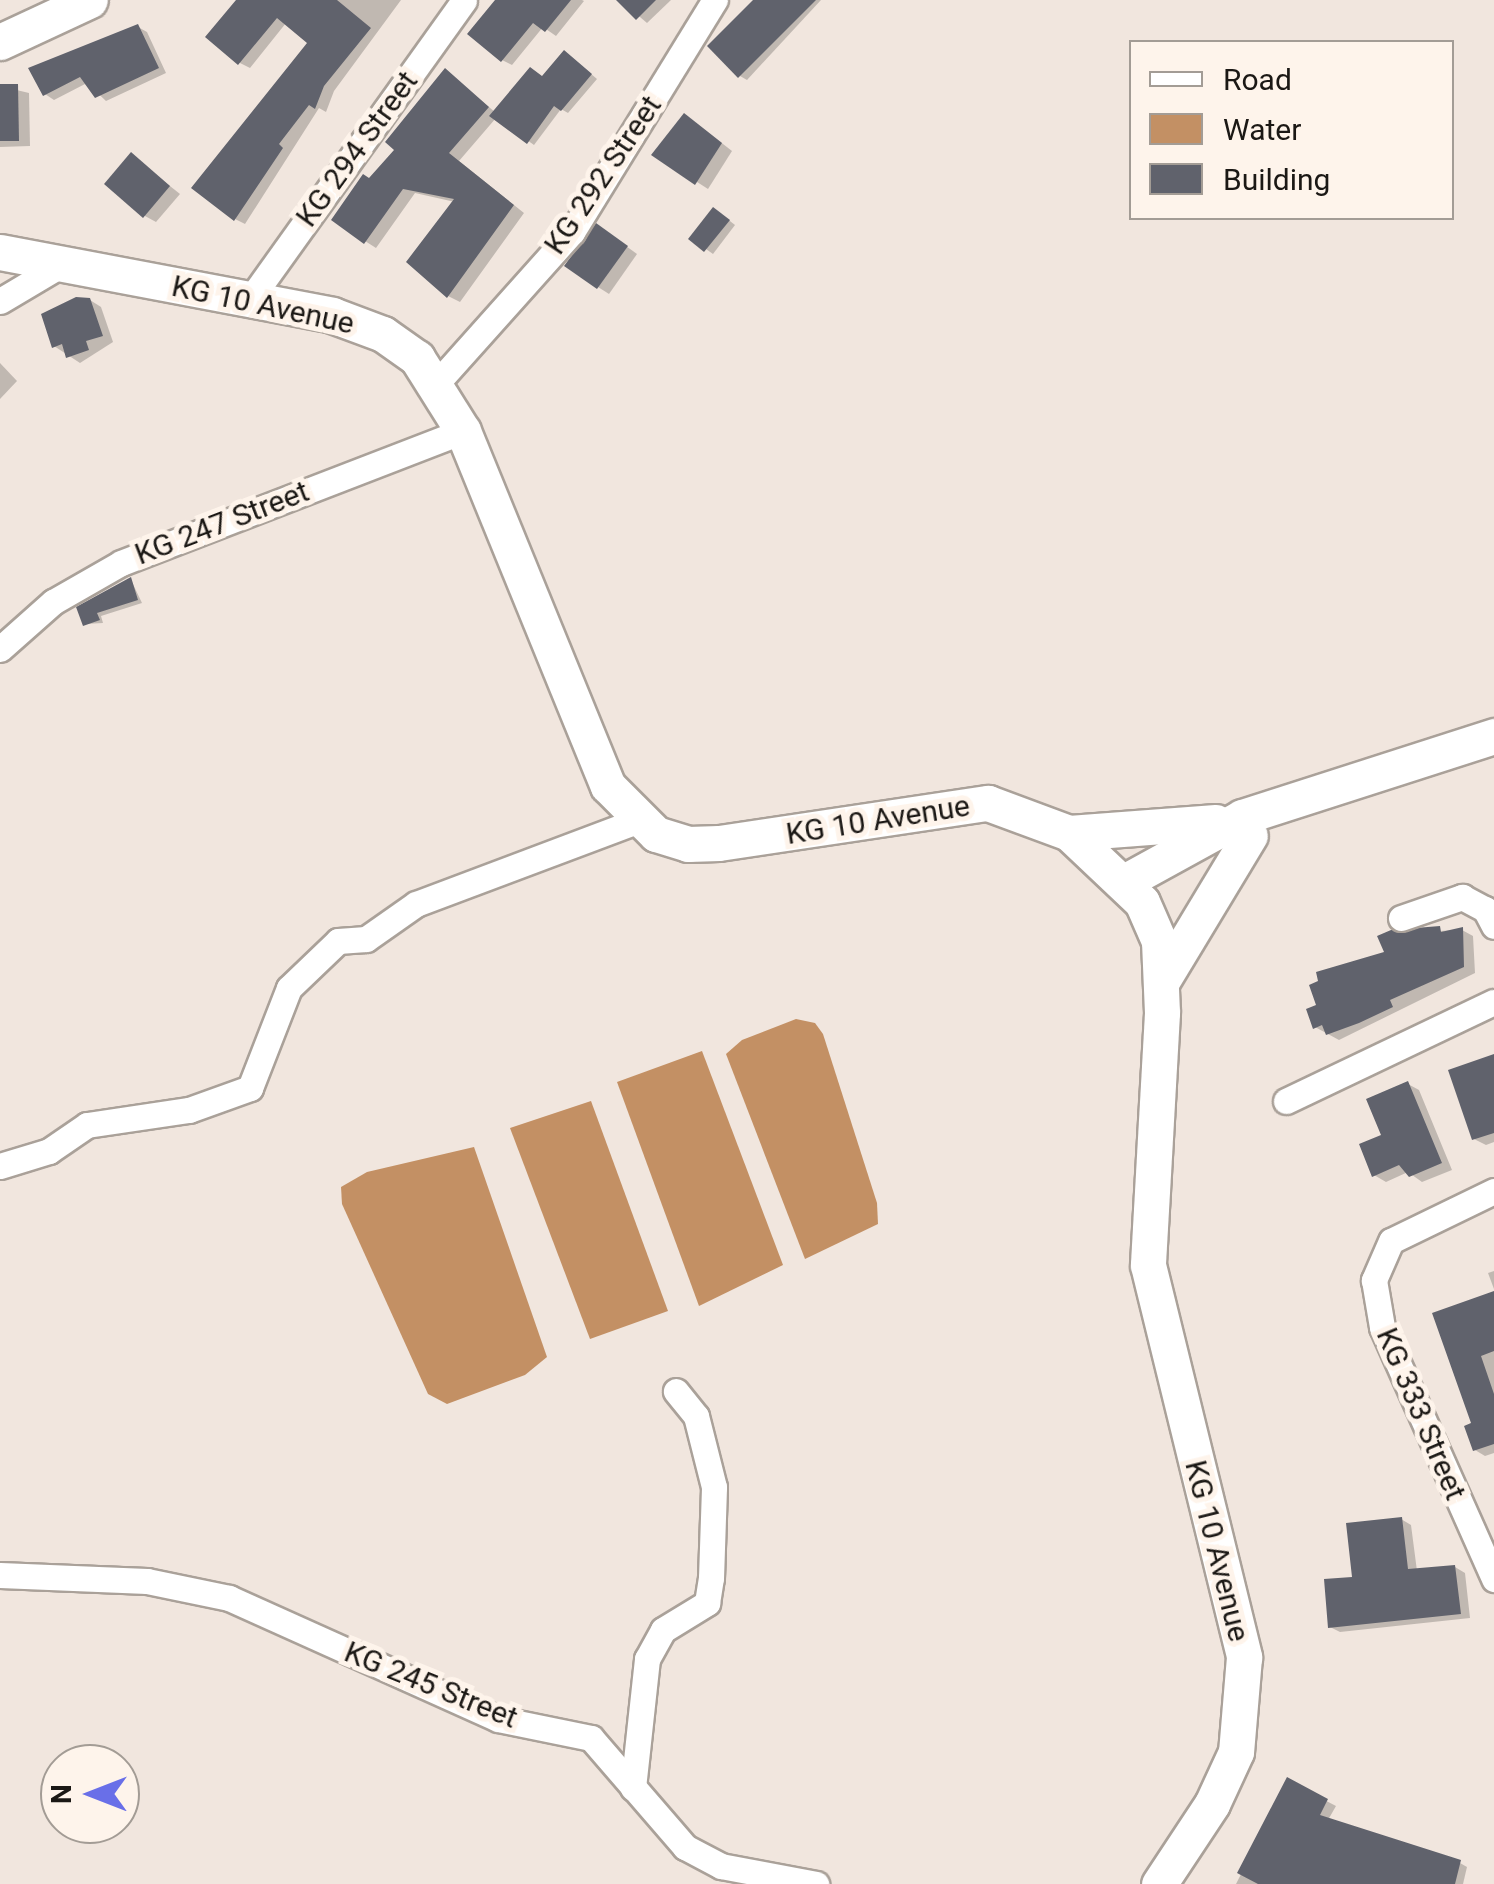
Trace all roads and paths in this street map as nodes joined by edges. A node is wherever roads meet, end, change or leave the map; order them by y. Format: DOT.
graph roads {
  1 [pos="90,0"];
  2 [pos="464,0"];
  3 [pos="715,0"];
  4 [pos="0,42"];
  5 [pos="0,252"];
  6 [pos="59,266"];
  7 [pos="251,298"];
  8 [pos="0,301"];
  9 [pos="436,384"];
  10 [pos="463,430"];
  11 [pos="0,648"];
  12 [pos="1494,736"];
  13 [pos="637,822"];
  14 [pos="1246,826"];
  15 [pos="1069,833"];
  16 [pos="1133,892"];
  17 [pos="1401,918"];
  18 [pos="1494,926"];
  19 [pos="1161,982"];
  20 [pos="1494,1002"];
  21 [pos="1286,1102"];
  22 [pos="0,1166"];
  23 [pos="1494,1191"];
  24 [pos="676,1390"];
  25 [pos="1486,1540"];
  26 [pos="0,1575"];
  27 [pos="1494,1579"];
  28 [pos="633,1788"];
  29 [pos="816,1884"];
  30 [pos="1160,1884"];
  1 -- 4 [label="street"];
  2 -- 7 [label="street, KG 294 Street"];
  3 -- 9 [label="street, KG 292 Street"];
  5 -- 6 [label="street, KG 10 Avenue"];
  6 -- 7 [label="street, KG 10 Avenue"];
  6 -- 8 [label="street"];
  7 -- 9 [label="street, KG 10 Avenue"];
  9 -- 10 [label="street, KG 10 Avenue"];
  10 -- 11 [label="street, KG 247 Street"];
  10 -- 13 [label="street, KG 10 Avenue"];
  12 -- 14 [label="street"];
  13 -- 15 [label="street, KG 10 Avenue"];
  13 -- 22 [label="street"];
  14 -- 15 [label="street"];
  14 -- 16 [label="street"];
  14 -- 19 [label="street"];
  15 -- 16 [label="street, KG 10 Avenue"];
  16 -- 19 [label="street, KG 10 Avenue"];
  17 -- 18 [label="street"];
  19 -- 30 [label="street, KG 10 Avenue"];
  20 -- 21 [label="street"];
  23 -- 25 [label="street, KG 333 Street"];
  24 -- 28 [label="street"];
  25 -- 27 [label="street, KG 333 Street"];
  26 -- 28 [label="street, KG 245 Street"];
  28 -- 29 [label="street, KG 245 Street"];
}
